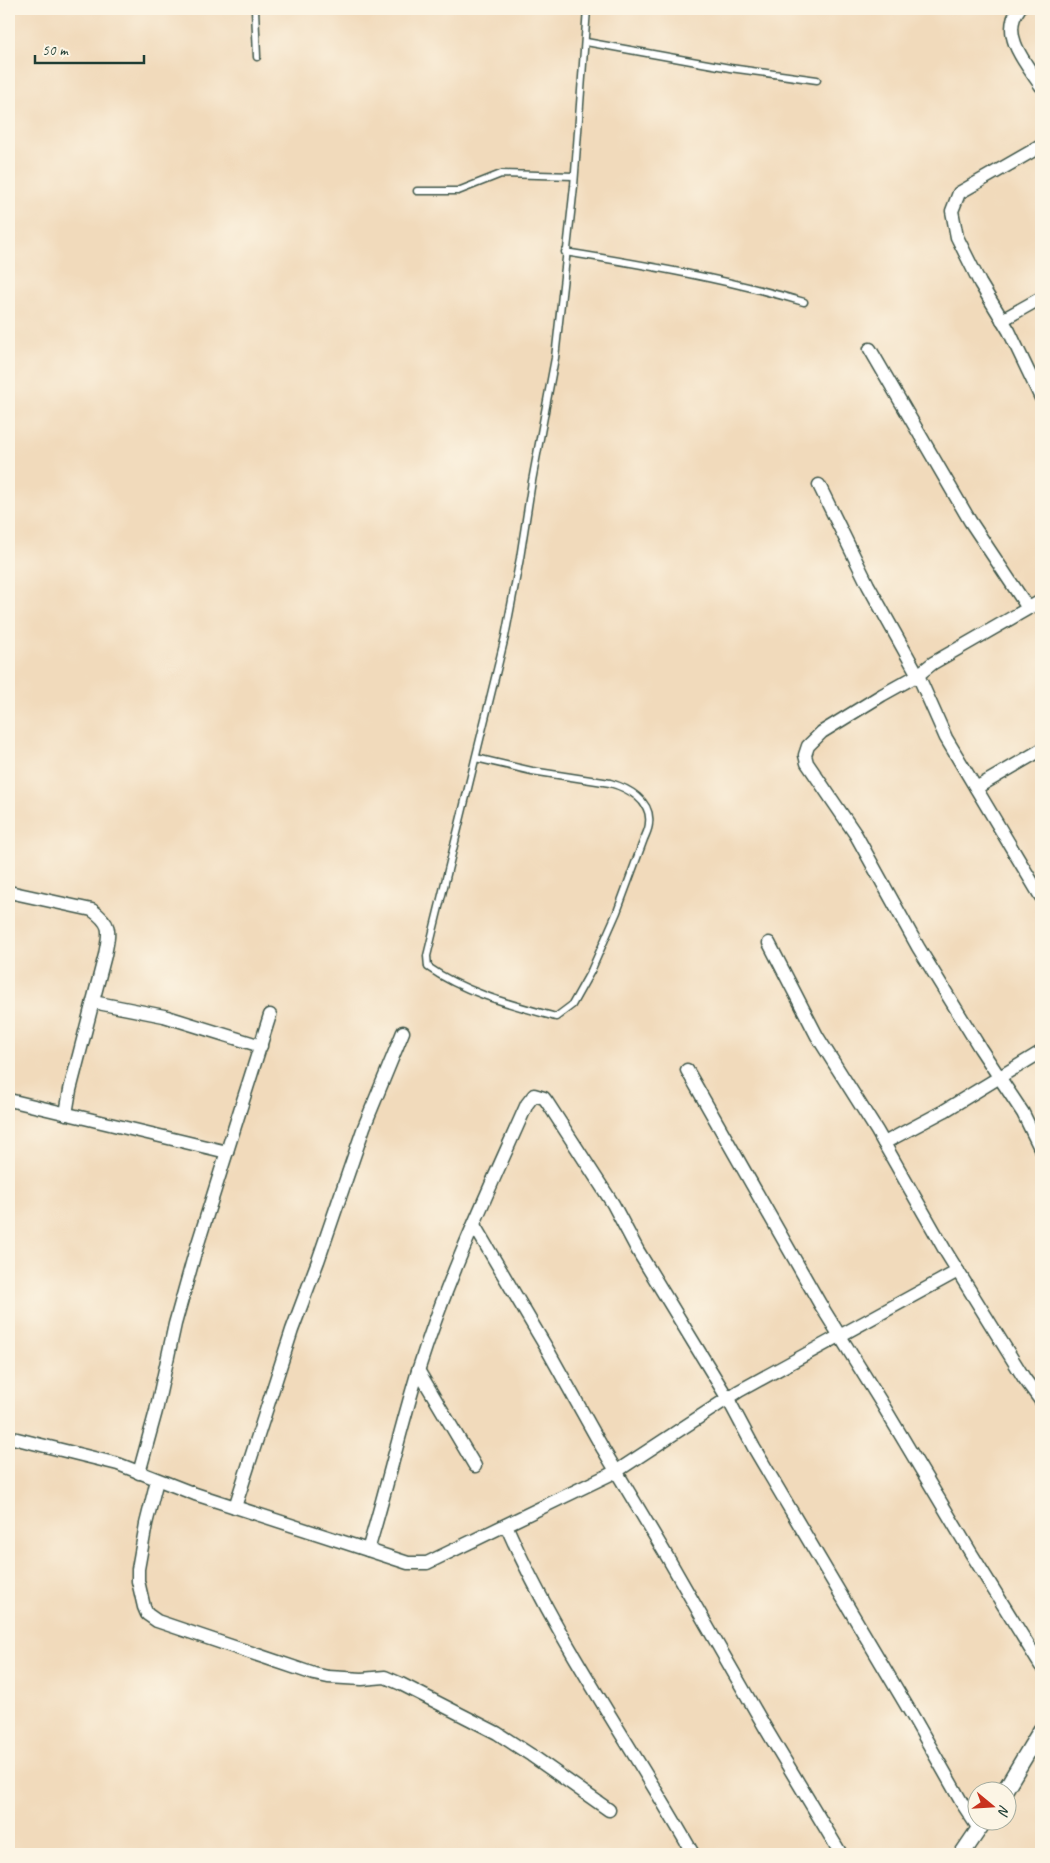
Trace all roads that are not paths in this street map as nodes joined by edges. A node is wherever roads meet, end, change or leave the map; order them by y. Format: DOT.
graph roads {
  1 [pos="255,9"];
  2 [pos="587,9"];
  3 [pos="1019,9"];
  4 [pos="586,42"];
  5 [pos="257,57"];
  6 [pos="817,80"];
  7 [pos="1041,86"];
  8 [pos="1041,146"];
  9 [pos="574,176"];
  10 [pos="417,190"];
  11 [pos="565,252"];
  12 [pos="1041,298"];
  13 [pos="804,302"];
  14 [pos="1002,320"];
  15 [pos="870,349"];
  16 [pos="1041,398"];
  17 [pos="819,485"];
  18 [pos="1041,601"];
  19 [pos="1028,608"];
  20 [pos="918,675"];
  21 [pos="1041,750"];
  22 [pos="476,758"];
  23 [pos="976,788"];
  24 [pos="9,892"];
  25 [pos="1041,897"];
  26 [pos="769,944"];
  27 [pos="93,1002"];
  28 [pos="270,1015"];
  29 [pos="403,1032"];
  30 [pos="261,1046"];
  31 [pos="1041,1052"];
  32 [pos="688,1070"];
  33 [pos="1001,1078"];
  34 [pos="9,1100"];
  35 [pos="66,1114"];
  36 [pos="884,1143"];
  37 [pos="1041,1150"];
  38 [pos="227,1152"];
  39 [pos="474,1225"];
  40 [pos="958,1271"];
  41 [pos="840,1336"];
  42 [pos="418,1370"];
  43 [pos="728,1399"];
  44 [pos="1041,1402"];
  45 [pos="9,1436"];
  46 [pos="475,1466"];
  47 [pos="140,1472"];
  48 [pos="617,1472"];
  49 [pos="157,1480"];
  50 [pos="235,1507"];
  51 [pos="506,1525"];
  52 [pos="368,1550"];
  53 [pos="1041,1666"];
  54 [pos="1041,1730"];
  55 [pos="1011,1780"];
  56 [pos="609,1810"];
  57 [pos="968,1810"];
  58 [pos="979,1830"];
  59 [pos="692,1854"];
  60 [pos="841,1854"];
  61 [pos="962,1854"];
  1 -- 5 [label="lane"];
  2 -- 4 [label="lane"];
  3 -- 7 [label="street"];
  4 -- 6 [label="lane"];
  4 -- 9 [label="lane"];
  8 -- 14 [label="street"];
  9 -- 10 [label="lane"];
  9 -- 11 [label="lane"];
  11 -- 13 [label="lane"];
  11 -- 22 [label="lane"];
  12 -- 14 [label="street"];
  14 -- 16 [label="street"];
  15 -- 19 [label="street"];
  17 -- 20 [label="street"];
  18 -- 19 [label="street"];
  19 -- 20 [label="street"];
  20 -- 23 [label="street"];
  20 -- 33 [label="street"];
  21 -- 23 [label="street"];
  22 -- 22 [label="lane"];
  23 -- 25 [label="street"];
  24 -- 27 [label="street"];
  26 -- 36 [label="street"];
  27 -- 30 [label="street"];
  27 -- 35 [label="street"];
  28 -- 30 [label="street"];
  29 -- 50 [label="street"];
  30 -- 38 [label="street"];
  31 -- 33 [label="street"];
  32 -- 41 [label="street"];
  33 -- 36 [label="street"];
  33 -- 37 [label="street"];
  34 -- 35 [label="street"];
  35 -- 38 [label="street"];
  36 -- 40 [label="street"];
  38 -- 47 [label="street"];
  39 -- 42 [label="street"];
  39 -- 43 [label="street"];
  39 -- 48 [label="street"];
  40 -- 41 [label="street"];
  40 -- 44 [label="street"];
  41 -- 43 [label="street"];
  41 -- 53 [label="street"];
  42 -- 46 [label="street"];
  42 -- 52 [label="street"];
  43 -- 48 [label="street"];
  43 -- 57 [label="street"];
  45 -- 47 [label="street"];
  47 -- 49 [label="street"];
  48 -- 51 [label="street"];
  48 -- 60 [label="street"];
  49 -- 50 [label="street"];
  49 -- 56 [label="street"];
  50 -- 52 [label="street"];
  51 -- 52 [label="street"];
  51 -- 59 [label="street"];
  54 -- 55 [label="street"];
  58 -- 61 [label="street"];
}
